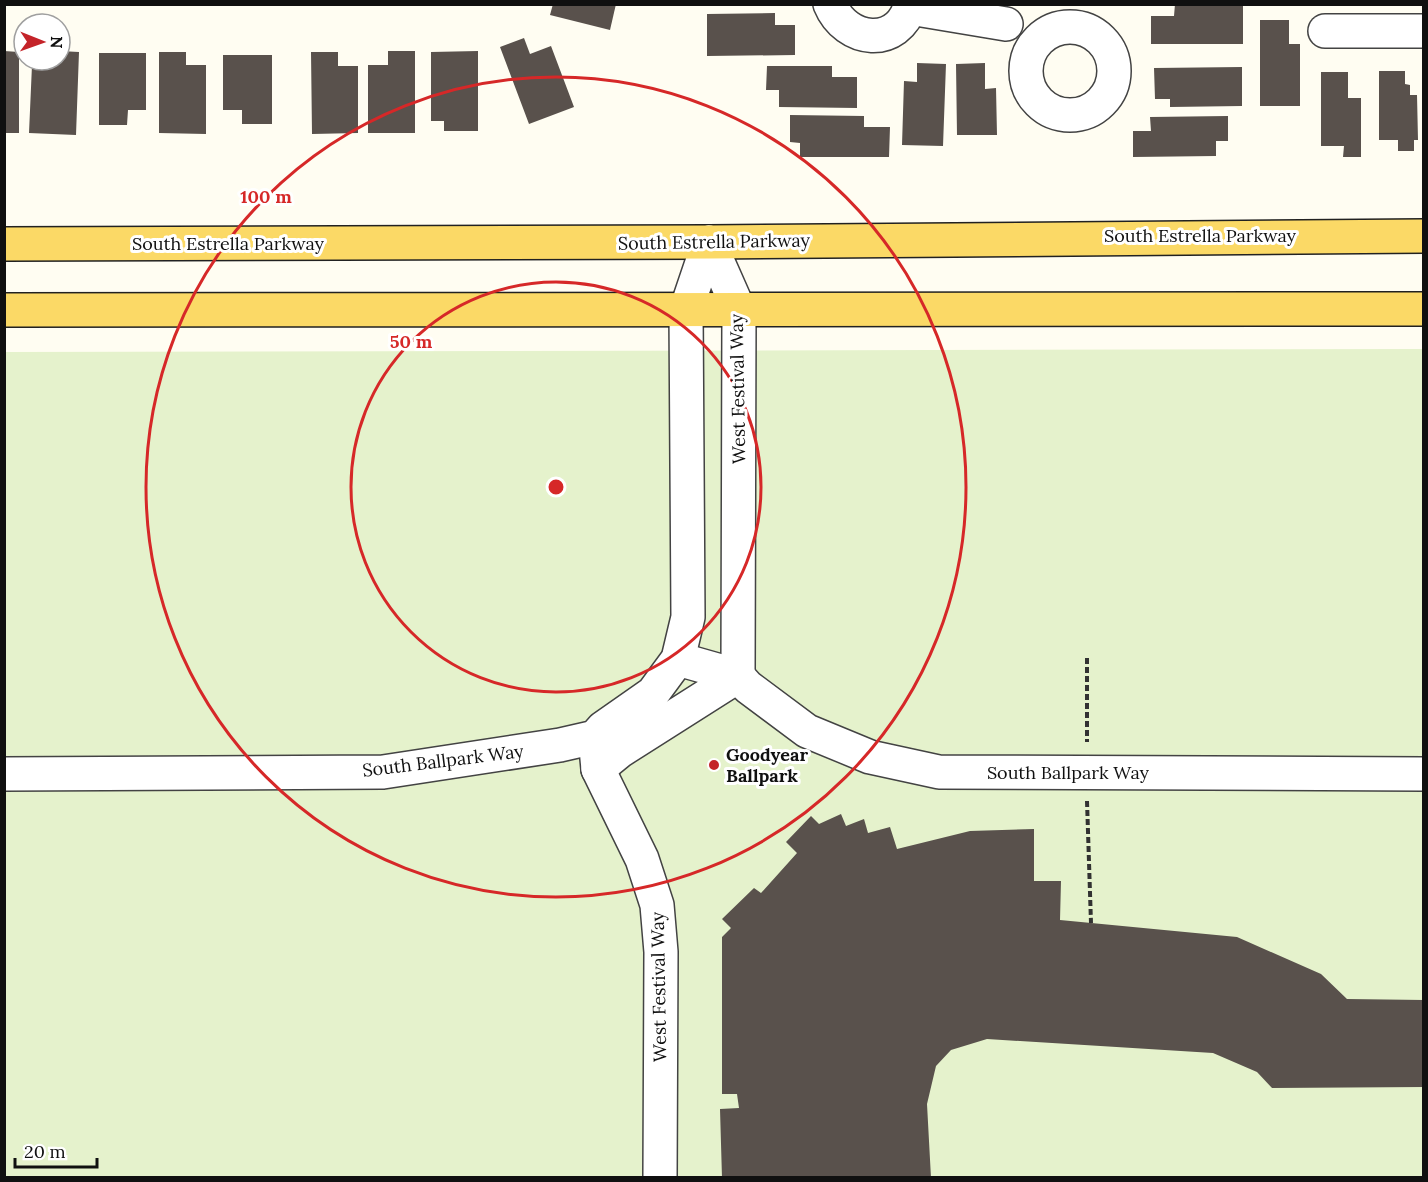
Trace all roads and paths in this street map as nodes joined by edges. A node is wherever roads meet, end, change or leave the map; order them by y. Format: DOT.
graph roads {
  1 [pos="830,4"];
  2 [pos="910,6"];
  3 [pos="1006,14"];
  4 [pos="1410,22"];
  5 [pos="1325,31"];
  6 [pos="1032,47"];
  7 [pos="1424,236"];
  8 [pos="709,242"];
  9 [pos="4,244"];
  10 [pos="1424,309"];
  11 [pos="4,310"];
  12 [pos="686,310"];
  13 [pos="739,310"];
  14 [pos="678,659"];
  15 [pos="738,676"];
  16 [pos="595,737"];
  17 [pos="597,769"];
  18 [pos="4,774"];
  19 [pos="1424,774"];
  20 [pos="660,1178"];
  1 -- 2 [label="lane"];
  2 -- 3 [label="lane"];
  3 -- 6 [label="lane"];
  4 -- 5 [label="lane"];
  7 -- 8 [label="main road, South Estrella Parkway"];
  8 -- 9 [label="main road, South Estrella Parkway"];
  8 -- 12 [label="lane"];
  8 -- 13 [label="lane, West Festival Way"];
  10 -- 13 [label="main road"];
  11 -- 12 [label="main road"];
  12 -- 13 [label="main road"];
  12 -- 14 [label="lane"];
  13 -- 15 [label="lane, West Festival Way"];
  14 -- 15 [label="lane, South Ballpark Way"];
  14 -- 16 [label="lane, South Ballpark Way"];
  15 -- 17 [label="lane"];
  15 -- 19 [label="lane, South Ballpark Way"];
  16 -- 17 [label="lane, West Festival Way"];
  16 -- 18 [label="lane, South Ballpark Way"];
  17 -- 20 [label="lane, West Festival Way"];
}
